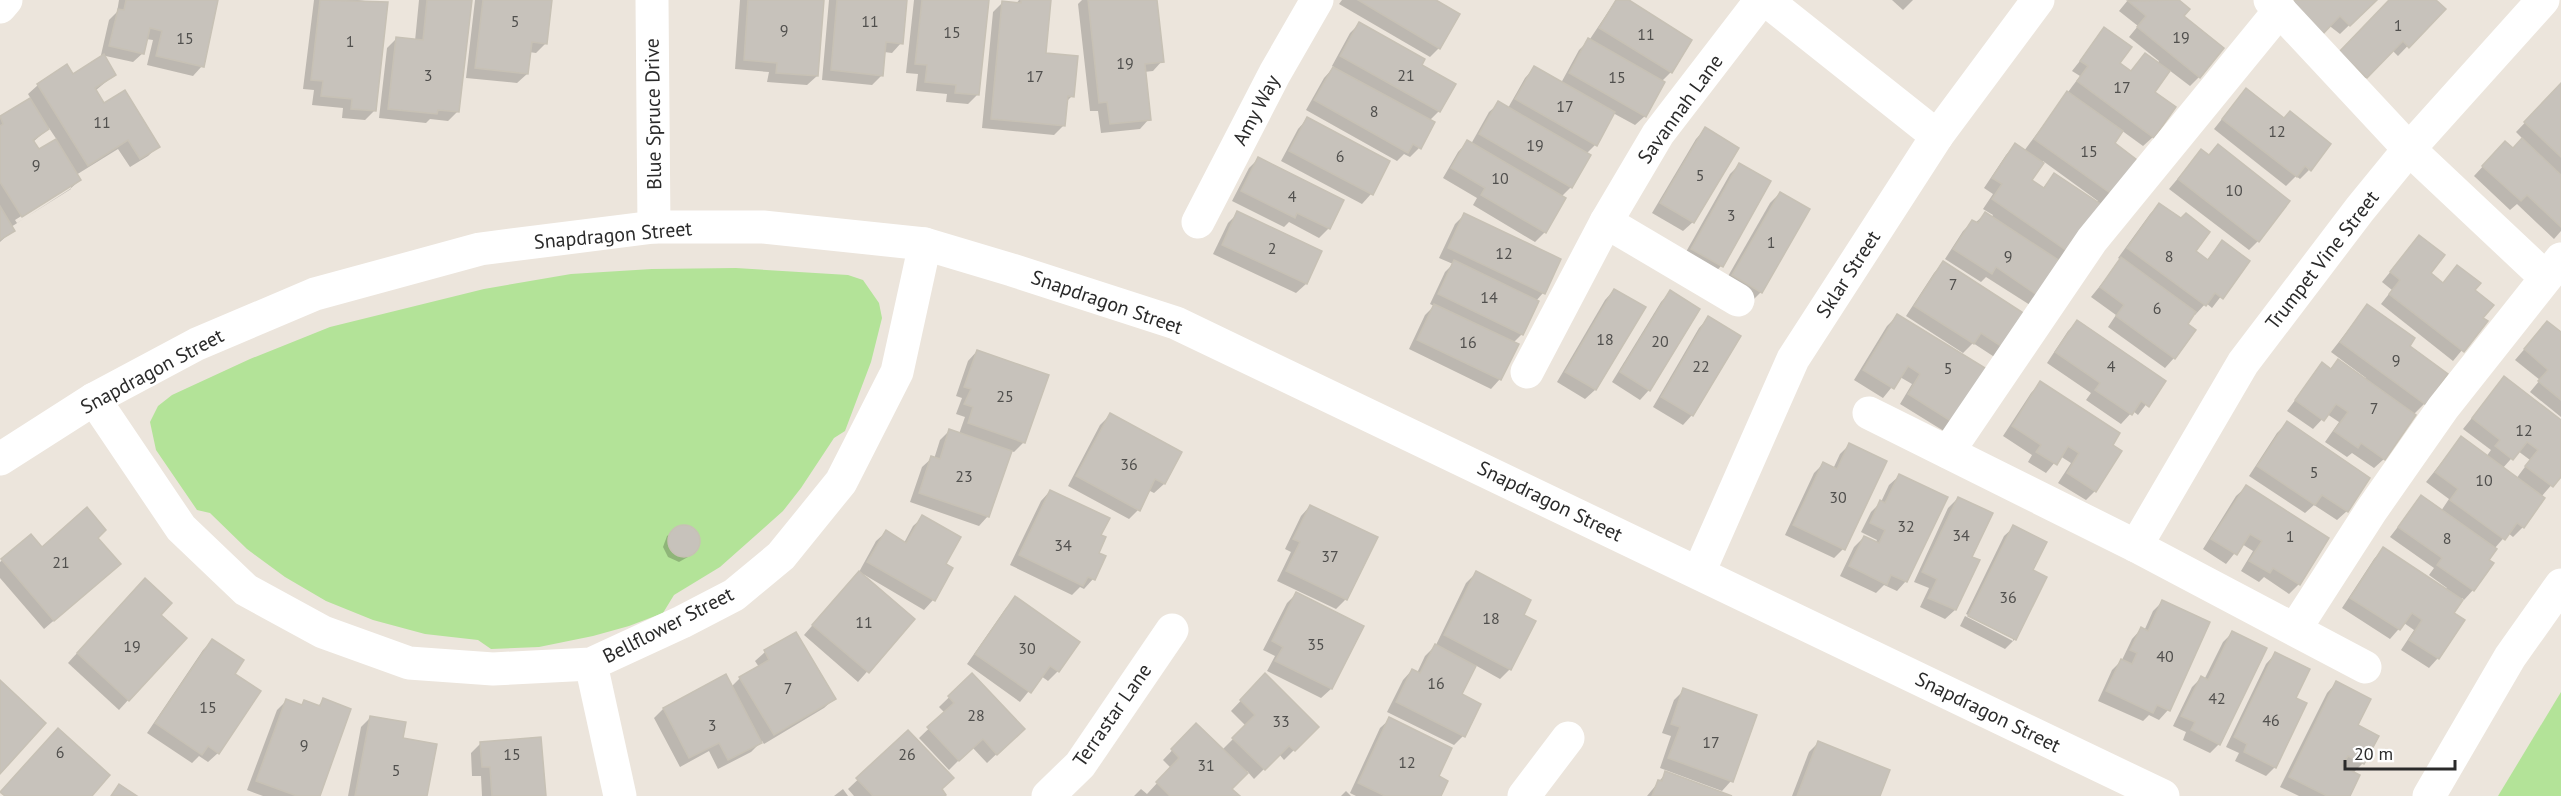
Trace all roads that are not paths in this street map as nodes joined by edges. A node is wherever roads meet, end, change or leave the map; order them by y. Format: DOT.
graph roads {
  1 [pos="6,0"];
  2 [pos="652,0"];
  3 [pos="1317,0"];
  4 [pos="1764,0"];
  5 [pos="2038,0"];
  6 [pos="2540,1"];
  7 [pos="2275,5"];
  8 [pos="0,7"];
  9 [pos="1937,136"];
  10 [pos="2409,149"];
  11 [pos="1198,222"];
  12 [pos="1606,222"];
  13 [pos="654,227"];
  14 [pos="925,244"];
  15 [pos="2553,268"];
  16 [pos="1738,300"];
  17 [pos="1527,372"];
  18 [pos="94,399"];
  19 [pos="1869,413"];
  20 [pos="1948,452"];
  21 [pos="0,459"];
  22 [pos="2136,546"];
  23 [pos="1698,572"];
  24 [pos="2561,585"];
  25 [pos="2295,629"];
  26 [pos="1172,630"];
  27 [pos="591,664"];
  28 [pos="2365,667"];
  29 [pos="1568,738"];
  30 [pos="620,796"];
  31 [pos="1048,796"];
  32 [pos="1524,796"];
  33 [pos="2163,796"];
  34 [pos="2429,796"];
  1 -- 8 [label="street"];
  2 -- 13 [label="street, Blue Spruce Drive"];
  3 -- 11 [label="street, Amy Way"];
  4 -- 9 [label="street, Savannah Lane"];
  4 -- 12 [label="street, Savannah Lane"];
  5 -- 9 [label="street, Sklar Street"];
  6 -- 10 [label="street, Trumpet Vine Street"];
  7 -- 10 [label="street"];
  7 -- 20 [label="street"];
  9 -- 23 [label="street, Sklar Street"];
  10 -- 15 [label="street"];
  10 -- 22 [label="street, Trumpet Vine Street"];
  12 -- 16 [label="street"];
  12 -- 17 [label="street, Savannah Lane"];
  13 -- 14 [label="street, Snapdragon Street"];
  13 -- 18 [label="street, Snapdragon Street"];
  14 -- 23 [label="street, Snapdragon Street"];
  14 -- 27 [label="street, Bellflower Street"];
  15 -- 25 [label="street"];
  18 -- 21 [label="street, Snapdragon Street"];
  18 -- 27 [label="street"];
  19 -- 20 [label="street"];
  20 -- 22 [label="street"];
  22 -- 25 [label="street"];
  23 -- 33 [label="street, Snapdragon Street"];
  24 -- 34 [label="street"];
  25 -- 28 [label="street"];
  26 -- 31 [label="street, Terrastar Lane"];
  27 -- 30 [label="street"];
  29 -- 32 [label="street"];
}
